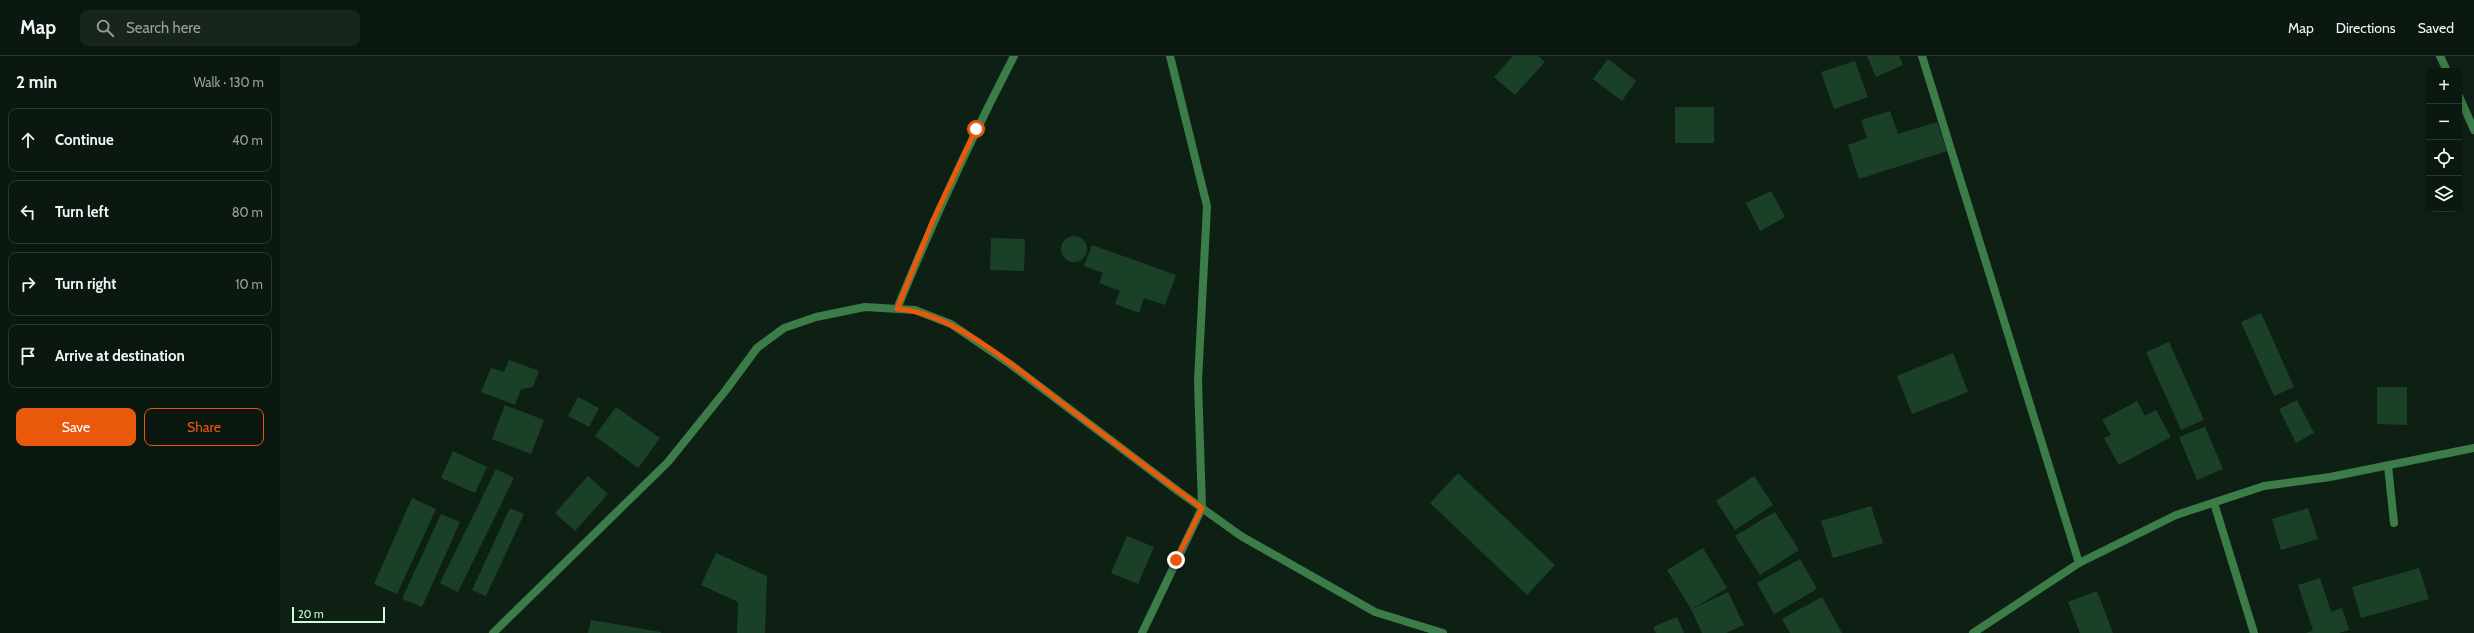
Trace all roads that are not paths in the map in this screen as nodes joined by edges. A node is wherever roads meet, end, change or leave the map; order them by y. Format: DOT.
graph roads {
  1 [pos="1014,56"];
  2 [pos="1170,56"];
  3 [pos="1922,56"];
  4 [pos="2440,56"];
  5 [pos="2446,68"];
  6 [pos="2462,103"];
  7 [pos="2474,130"];
  8 [pos="897,309"];
  9 [pos="2474,448"];
  10 [pos="2388,466"];
  11 [pos="2214,503"];
  12 [pos="1202,508"];
  13 [pos="2394,524"];
  14 [pos="2079,563"];
  15 [pos="493,633"];
  16 [pos="1142,633"];
  17 [pos="1443,633"];
  18 [pos="1973,633"];
  19 [pos="2254,633"];
  1 -- 8 [label="street"];
  2 -- 12 [label="street"];
  3 -- 14 [label="street"];
  4 -- 5 [label="street"];
  6 -- 7 [label="street"];
  8 -- 12 [label="street"];
  8 -- 15 [label="street"];
  9 -- 10 [label="street"];
  10 -- 11 [label="street"];
  10 -- 13 [label="street"];
  11 -- 14 [label="street"];
  11 -- 19 [label="street"];
  12 -- 16 [label="street"];
  12 -- 17 [label="street"];
  14 -- 18 [label="street"];
}
